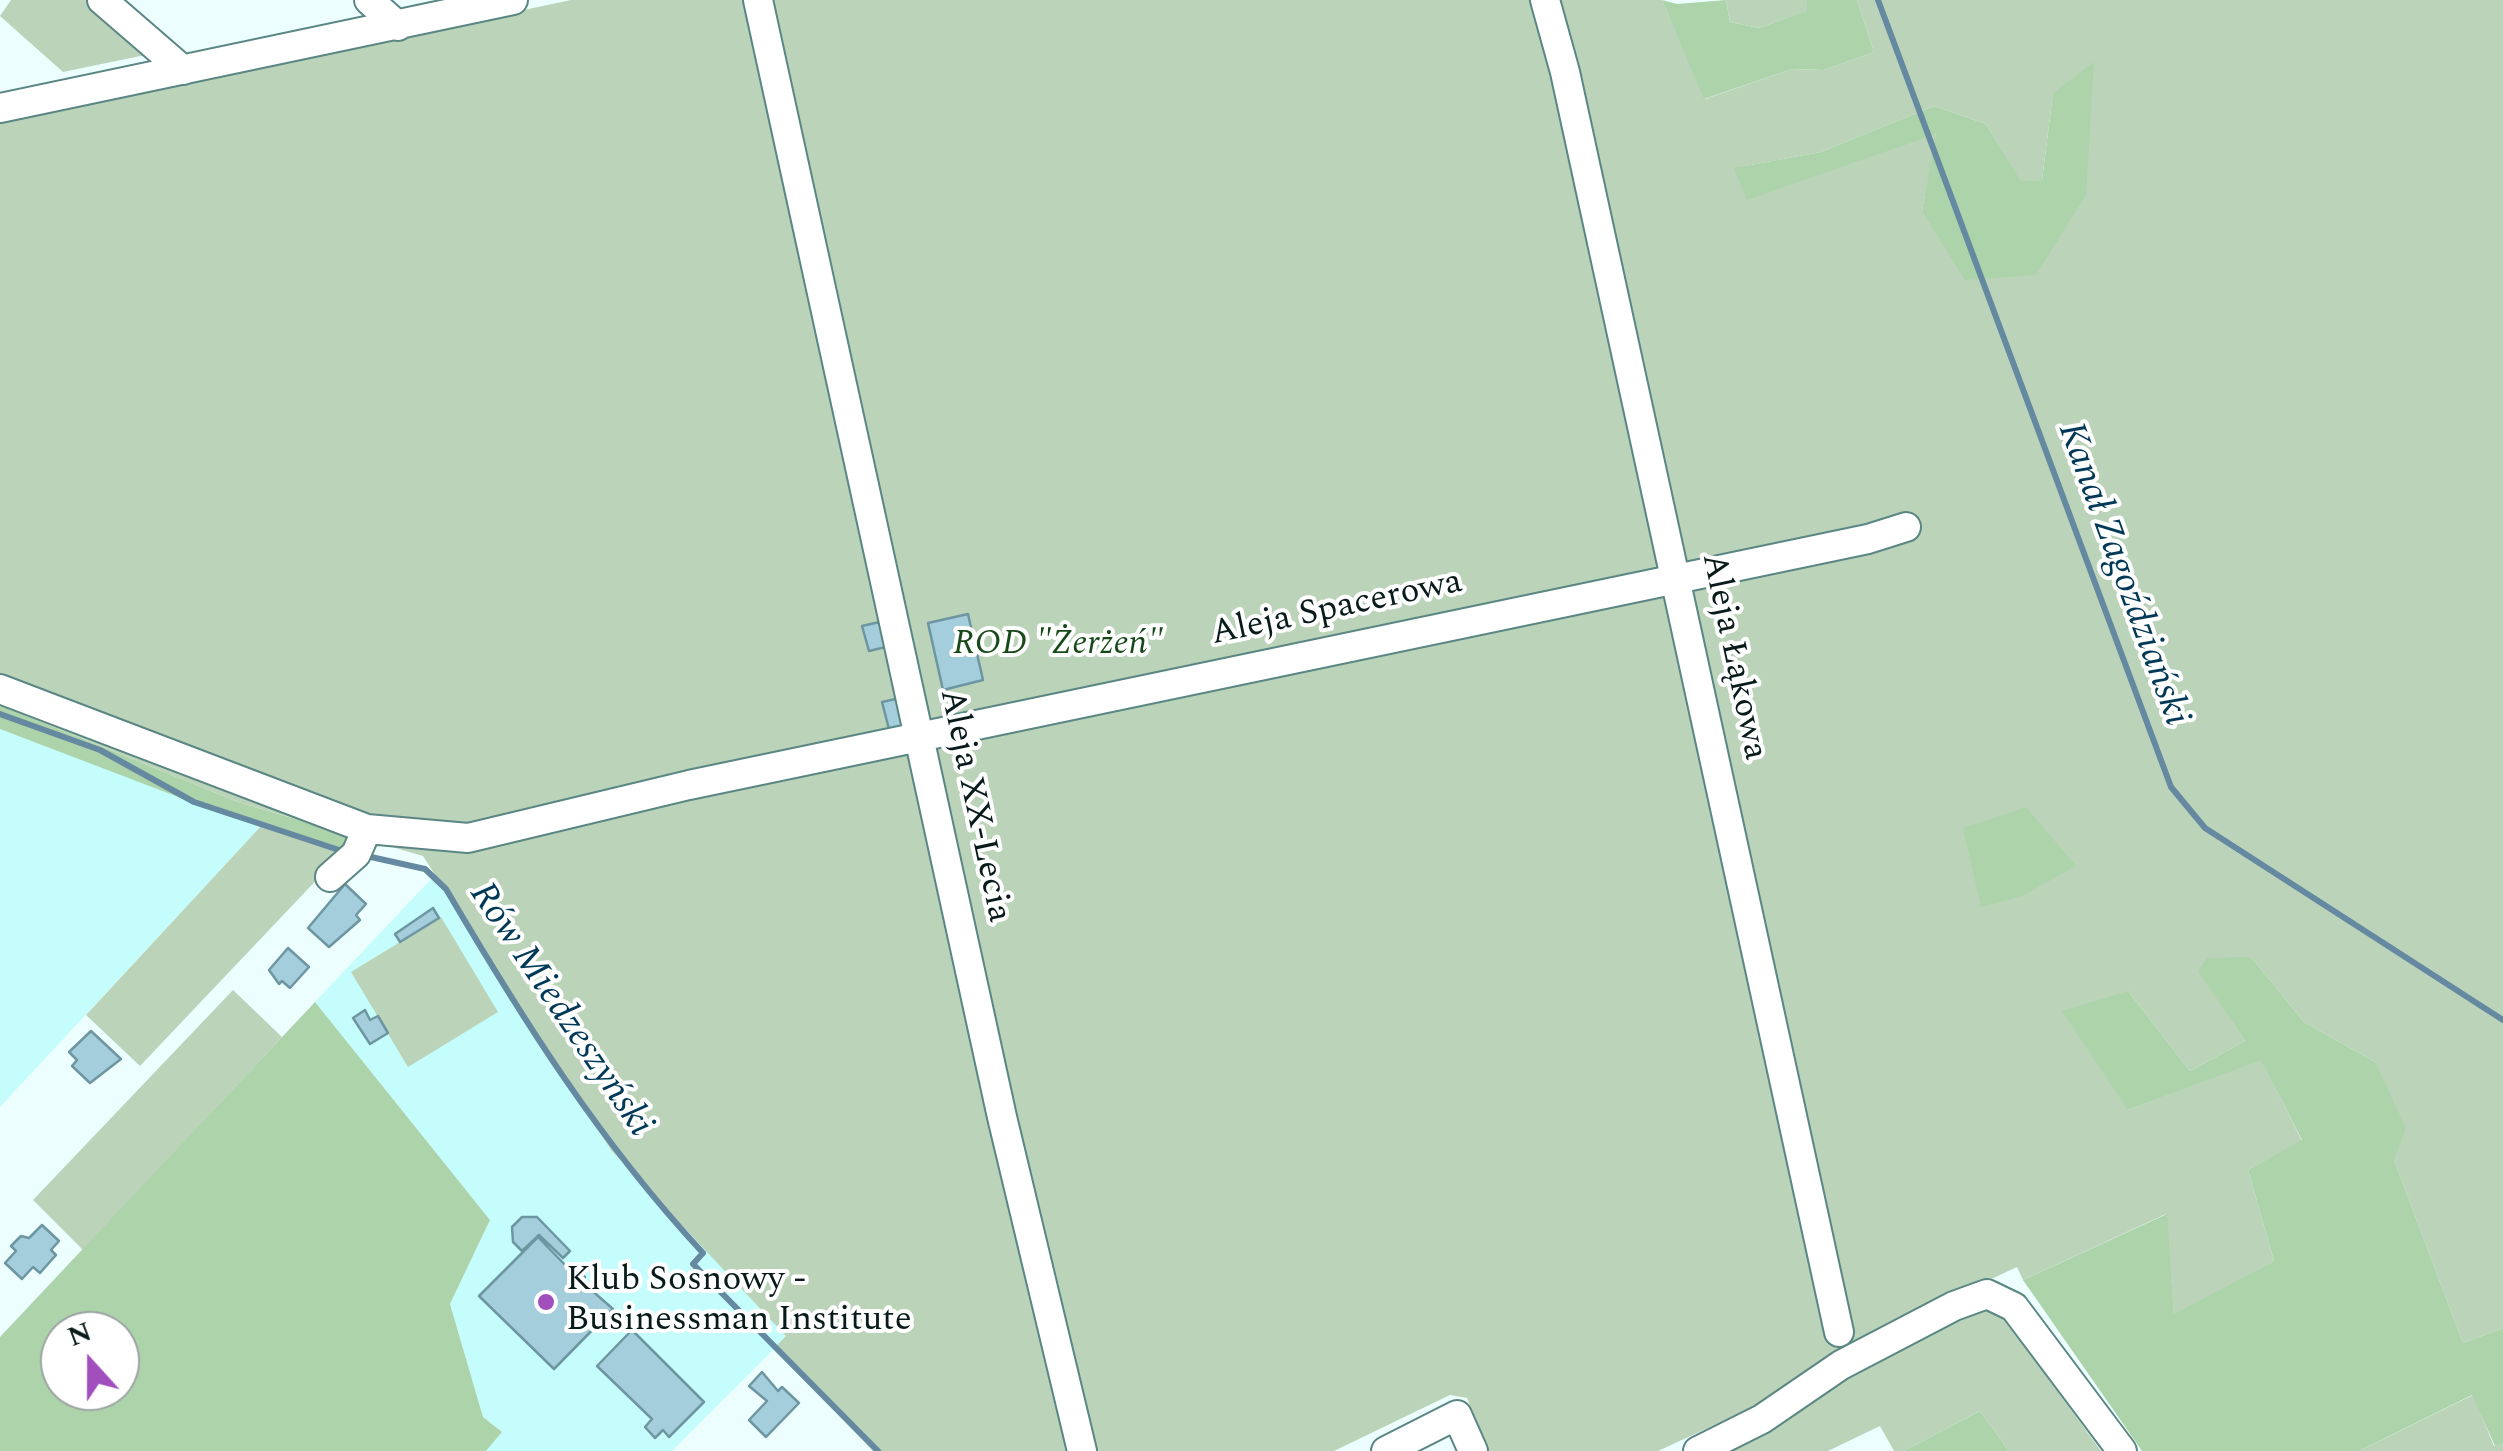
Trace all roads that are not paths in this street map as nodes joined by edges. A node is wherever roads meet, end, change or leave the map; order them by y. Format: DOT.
graph roads {
  1 [pos="102,0"];
  2 [pos="368,0"];
  3 [pos="513,0"];
  4 [pos="758,0"];
  5 [pos="1546,0"];
  6 [pos="398,26"];
  7 [pos="183,70"];
  8 [pos="0,108"];
  9 [pos="1906,527"];
  10 [pos="1676,576"];
  11 [pos="0,690"];
  12 [pos="918,737"];
  13 [pos="367,829"];
  14 [pos="330,878"];
  15 [pos="1839,1332"];
  16 [pos="1082,1451"];
  17 [pos="1386,1451"];
  18 [pos="1473,1451"];
  19 [pos="1698,1451"];
  20 [pos="2122,1451"];
  1 -- 7 [label="street"];
  2 -- 6 [label="street"];
  3 -- 6 [label="street"];
  4 -- 12 [label="street, Aleja XX-Lecia"];
  5 -- 10 [label="street, Aleja Łąkowa"];
  6 -- 7 [label="street"];
  7 -- 8 [label="street"];
  9 -- 10 [label="street, Aleja Spacerowa"];
  10 -- 12 [label="street, Aleja Spacerowa"];
  10 -- 15 [label="street, Aleja Łąkowa"];
  11 -- 13 [label="street, Aleja Spacerowa"];
  12 -- 13 [label="street, Aleja Spacerowa"];
  12 -- 16 [label="street, Aleja XX-Lecia"];
  13 -- 14 [label="street"];
  17 -- 18 [label="street"];
  19 -- 20 [label="street"];
}
